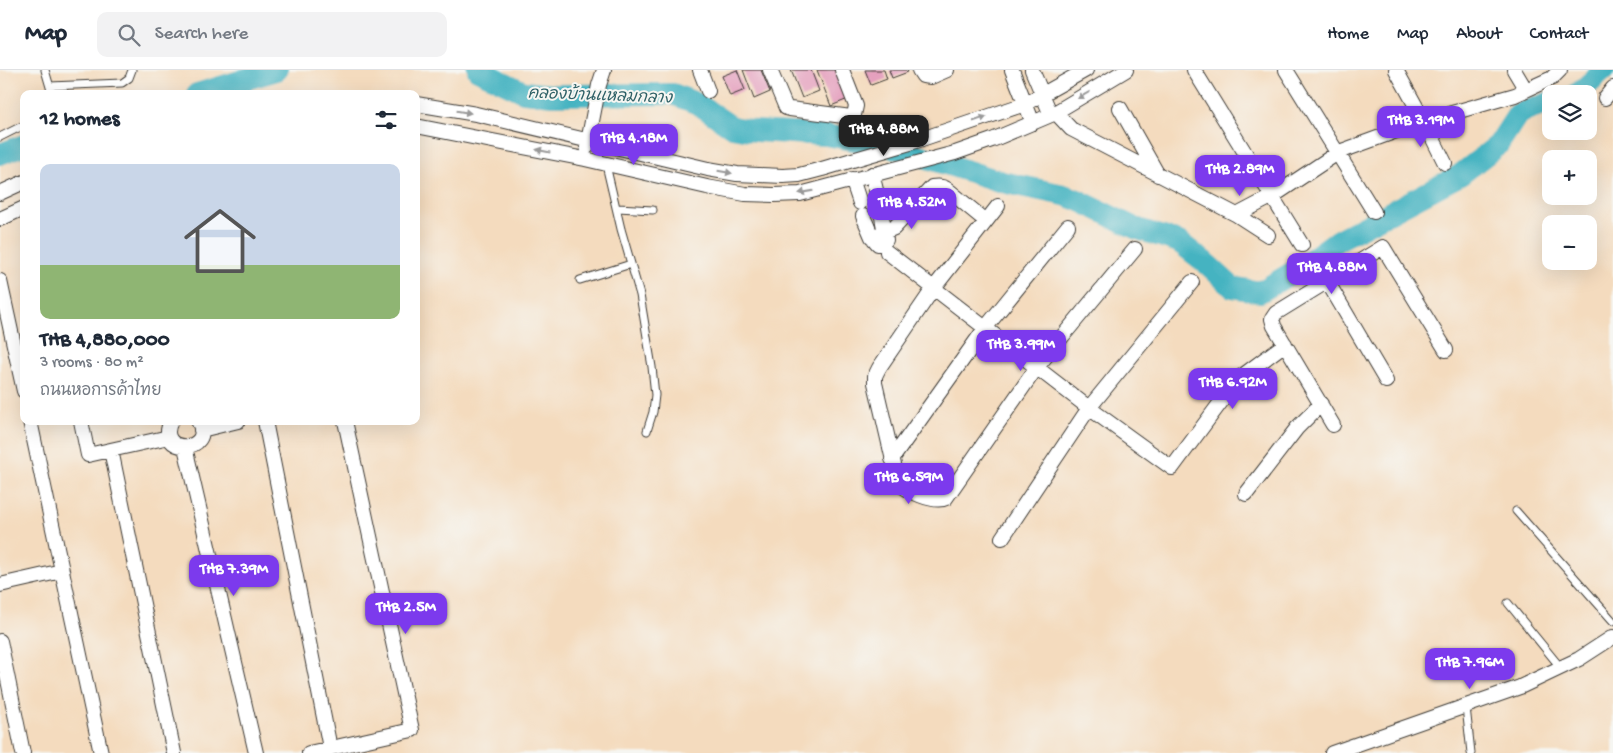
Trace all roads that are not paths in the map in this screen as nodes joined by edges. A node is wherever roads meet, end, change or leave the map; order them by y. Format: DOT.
graph roads {
  1 [pos="45,70"];
  2 [pos="132,70"];
  3 [pos="604,70"];
  4 [pos="700,70"];
  5 [pos="770,70"];
  6 [pos="842,70"];
  7 [pos="919,70"];
  8 [pos="947,70"];
  9 [pos="1012,70"];
  10 [pos="1032,70"];
  11 [pos="1086,70"];
  12 [pos="1126,70"];
  13 [pos="1194,70"];
  14 [pos="1286,70"];
  15 [pos="1396,70"];
  16 [pos="1514,70"];
  17 [pos="1560,70"];
  18 [pos="51,90"];
  19 [pos="1526,90"];
  20 [pos="708,91"];
  21 [pos="1042,95"];
  22 [pos="1025,104"];
  23 [pos="420,105"];
  24 [pos="1120,108"];
  25 [pos="1053,114"];
  26 [pos="1424,120"];
  27 [pos="1033,123"];
  28 [pos="20,127"];
  29 [pos="420,127"];
  30 [pos="0,137"];
  31 [pos="589,140"];
  32 [pos="906,144"];
  33 [pos="1339,152"];
  34 [pos="585,160"];
  35 [pos="1445,163"];
  36 [pos="606,165"];
  37 [pos="900,168"];
  38 [pos="872,174"];
  39 [pos="1159,175"];
  40 [pos="852,179"];
  41 [pos="20,184"];
  42 [pos="0,193"];
  43 [pos="1272,196"];
  44 [pos="878,198"];
  45 [pos="998,206"];
  46 [pos="618,208"];
  47 [pos="20,210"];
  48 [pos="653,210"];
  49 [pos="881,211"];
  50 [pos="1374,212"];
  51 [pos="1237,215"];
  52 [pos="0,219"];
  53 [pos="986,220"];
  54 [pos="1068,226"];
  55 [pos="886,233"];
  56 [pos="1268,235"];
  57 [pos="872,237"];
  58 [pos="1302,245"];
  59 [pos="1135,249"];
  60 [pos="887,252"];
  61 [pos="631,264"];
  62 [pos="580,280"];
  63 [pos="0,281"];
  64 [pos="1327,281"];
  65 [pos="1192,282"];
  66 [pos="933,288"];
  67 [pos="986,327"];
  68 [pos="1285,344"];
  69 [pos="1446,350"];
  70 [pos="1037,366"];
  71 [pos="20,374"];
  72 [pos="1386,381"];
  73 [pos="1321,404"];
  74 [pos="1089,408"];
  75 [pos="31,425"];
  76 [pos="82,425"];
  77 [pos="169,425"];
  78 [pos="199,425"];
  79 [pos="266,425"];
  80 [pos="346,425"];
  81 [pos="1333,425"];
  82 [pos="647,431"];
  83 [pos="169,437"];
  84 [pos="185,447"];
  85 [pos="111,450"];
  86 [pos="892,459"];
  87 [pos="1246,494"];
  88 [pos="1516,511"];
  89 [pos="1002,538"];
  90 [pos="62,572"];
  91 [pos="0,585"];
  92 [pos="1508,603"];
  93 [pos="1613,621"];
  94 [pos="1613,637"];
  95 [pos="0,641"];
  96 [pos="1561,668"];
  97 [pos="1466,707"];
  98 [pos="330,748"];
  99 [pos="23,753"];
  100 [pos="102,753"];
  101 [pos="174,753"];
  102 [pos="256,753"];
  103 [pos="308,753"];
  104 [pos="1332,753"];
  105 [pos="1471,753"];
  1 -- 18 [label="lane"];
  2 -- 18 [label="lane"];
  3 -- 31 [label="street"];
  4 -- 20 [label="street"];
  5 -- 6 [label="street"];
  7 -- 8 [label="street"];
  9 -- 22 [label="street"];
  10 -- 21 [label="street"];
  11 -- 21 [label="street"];
  12 -- 25 [label="street, one-way"];
  13 -- 43 [label="street"];
  14 -- 33 [label="street"];
  15 -- 26 [label="street"];
  16 -- 19 [label="street"];
  17 -- 19 [label="street"];
  19 -- 26 [label="street"];
  21 -- 22 [label="street"];
  21 -- 25 [label="street"];
  22 -- 27 [label="street"];
  32 -- 22 [label="street, one-way"];
  23 -- 31 [label="street, one-way"];
  24 -- 39 [label="street"];
  25 -- 27 [label="street"];
  25 -- 39 [label="street"];
  26 -- 33 [label="street"];
  26 -- 35 [label="street"];
  27 -- 37 [label="street"];
  28 -- 30 [label="lane"];
  34 -- 29 [label="street, one-way"];
  31 -- 32 [label="street, one-way"];
  31 -- 34 [label="street"];
  32 -- 37 [label="street"];
  33 -- 43 [label="street"];
  33 -- 50 [label="street"];
  34 -- 36 [label="street"];
  40 -- 36 [label="street, one-way"];
  36 -- 46 [label="lane"];
  37 -- 38 [label="street"];
  38 -- 40 [label="street"];
  38 -- 44 [label="street"];
  39 -- 51 [label="street"];
  40 -- 57 [label="street"];
  41 -- 42 [label="street"];
  43 -- 51 [label="street"];
  43 -- 58 [label="street"];
  45 -- 53 [label="street"];
  46 -- 48 [label="lane"];
  46 -- 61 [label="lane"];
  47 -- 52 [label="street"];
  49 -- 55 [label="street"];
  51 -- 56 [label="street"];
  53 -- 55 [label="street"];
  53 -- 66 [label="street"];
  54 -- 67 [label="street"];
  55 -- 57 [label="street"];
  55 -- 60 [label="street"];
  57 -- 60 [label="street"];
  59 -- 70 [label="street"];
  60 -- 66 [label="street"];
  61 -- 62 [label="lane"];
  61 -- 82 [label="lane"];
  63 -- 71 [label="street"];
  64 -- 68 [label="street"];
  64 -- 69 [label="street"];
  64 -- 72 [label="street"];
  65 -- 74 [label="street"];
  66 -- 67 [label="street"];
  66 -- 86 [label="street"];
  67 -- 70 [label="street"];
  67 -- 86 [label="street"];
  68 -- 73 [label="street"];
  68 -- 74 [label="street"];
  70 -- 74 [label="street"];
  70 -- 86 [label="street"];
  73 -- 81 [label="street"];
  73 -- 87 [label="street"];
  74 -- 89 [label="street"];
  75 -- 90 [label="street"];
  76 -- 85 [label="street"];
  77 -- 83 [label="street"];
  78 -- 84 [label="street"];
  79 -- 98 [label="street"];
  80 -- 98 [label="street"];
  83 -- 84 [label="street"];
  83 -- 85 [label="street"];
  84 -- 102 [label="street"];
  85 -- 101 [label="street"];
  88 -- 93 [label="lane"];
  90 -- 91 [label="street"];
  90 -- 100 [label="street"];
  92 -- 96 [label="lane"];
  94 -- 96 [label="street"];
  95 -- 99 [label="street"];
  96 -- 97 [label="street"];
  97 -- 104 [label="street"];
  97 -- 105 [label="lane"];
  98 -- 103 [label="street"];
}
